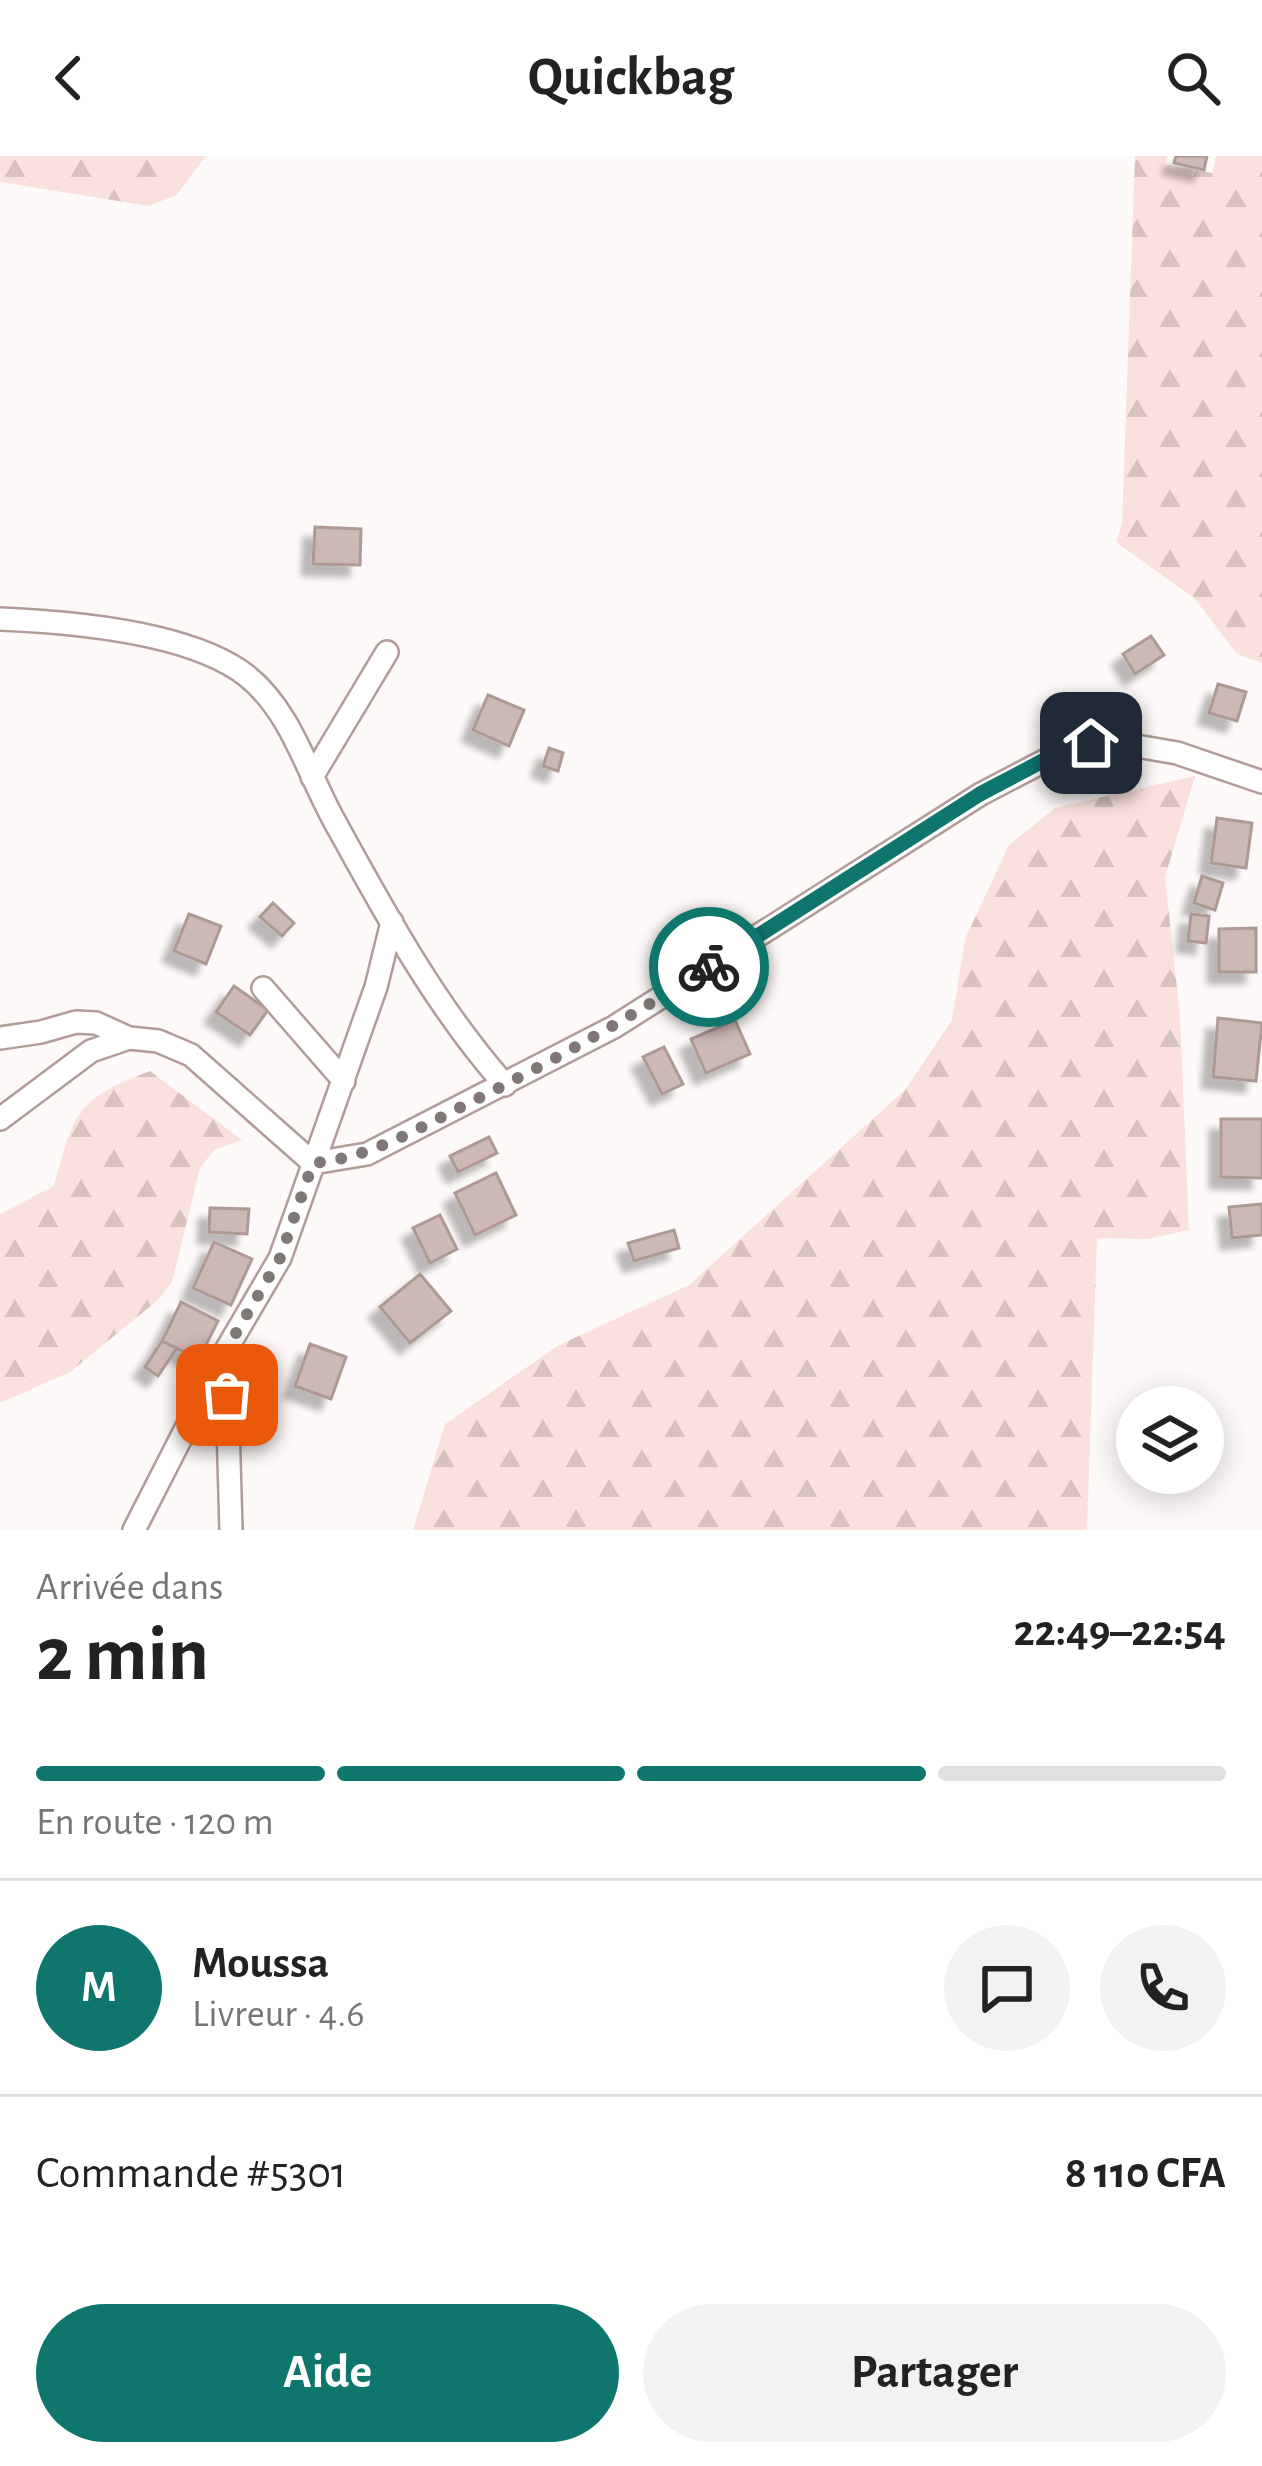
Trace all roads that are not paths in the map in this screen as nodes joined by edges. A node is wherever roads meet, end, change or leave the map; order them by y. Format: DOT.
graph roads {
  1 [pos="0,620"];
  2 [pos="387,652"];
  3 [pos="312,777"];
  4 [pos="1262,782"];
  5 [pos="392,922"];
  6 [pos="263,988"];
  7 [pos="0,1038"];
  8 [pos="128,1038"];
  9 [pos="344,1082"];
  10 [pos="505,1085"];
  11 [pos="0,1119"];
  12 [pos="313,1163"];
  13 [pos="226,1350"];
  14 [pos="134,1530"];
  15 [pos="231,1530"];
  1 -- 3 [label="street"];
  2 -- 3 [label="street"];
  3 -- 5 [label="street"];
  4 -- 10 [label="street"];
  5 -- 9 [label="street"];
  5 -- 10 [label="street"];
  6 -- 9 [label="street"];
  7 -- 8 [label="street"];
  8 -- 11 [label="street"];
  8 -- 12 [label="street"];
  9 -- 12 [label="street"];
  10 -- 12 [label="street"];
  12 -- 13 [label="street"];
  13 -- 14 [label="street"];
  13 -- 15 [label="street"];
}
